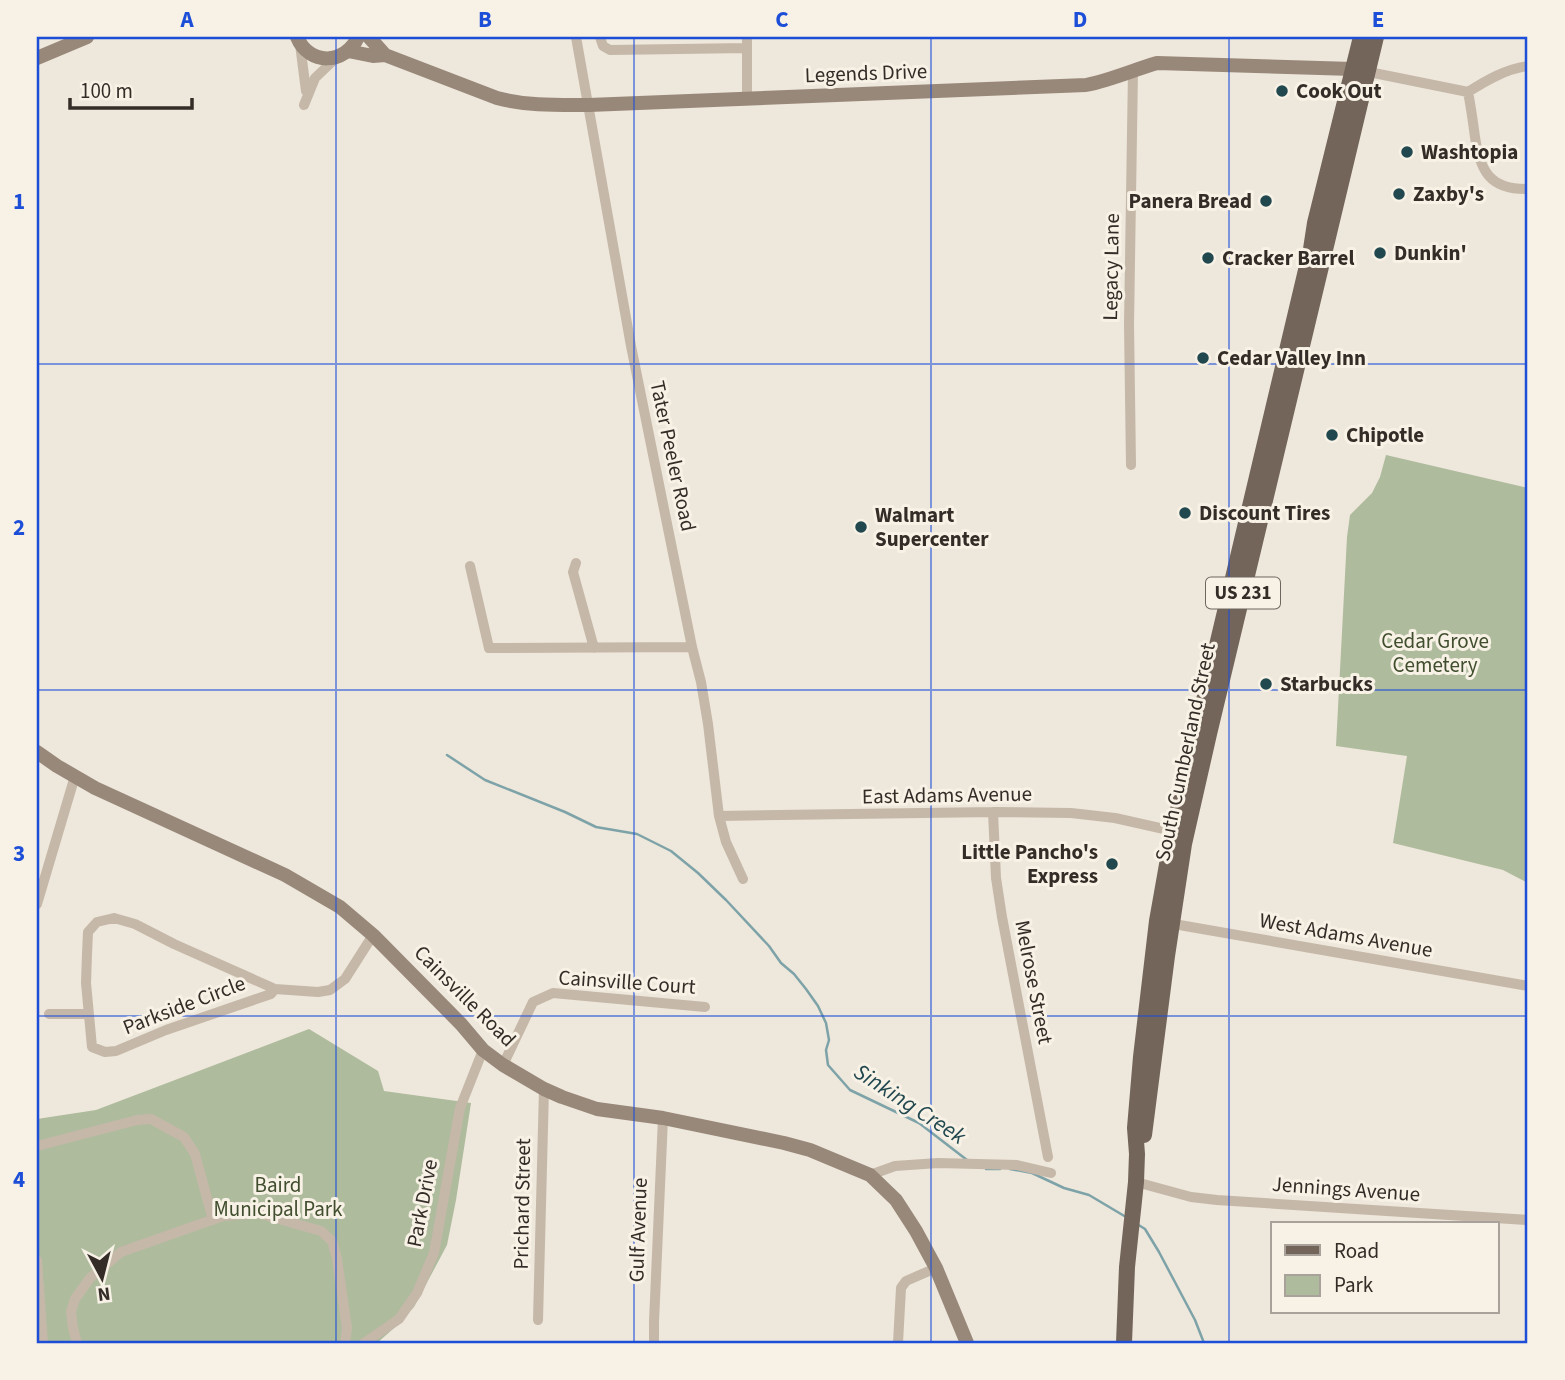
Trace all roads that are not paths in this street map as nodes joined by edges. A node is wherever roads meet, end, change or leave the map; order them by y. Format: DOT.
graph roads {
  1 [pos="87,37"];
  2 [pos="358,37"];
  3 [pos="369,37"];
  4 [pos="576,37"];
  5 [pos="600,37"];
  6 [pos="747,37"];
  7 [pos="1361,37"];
  8 [pos="1376,37"];
  9 [pos="298,40"];
  10 [pos="747,48"];
  11 [pos="343,54"];
  12 [pos="388,56"];
  13 [pos="37,58"];
  14 [pos="1528,66"];
  15 [pos="1133,70"];
  16 [pos="1361,70"];
  17 [pos="1468,92"];
  18 [pos="747,99"];
  19 [pos="589,105"];
  20 [pos="1528,189"];
  21 [pos="1131,465"];
  22 [pos="576,563"];
  23 [pos="470,566"];
  24 [pos="692,647"];
  25 [pos="594,648"];
  26 [pos="37,752"];
  27 [pos="75,776"];
  28 [pos="993,812"];
  29 [pos="719,816"];
  30 [pos="1173,831"];
  31 [pos="744,879"];
  32 [pos="37,904"];
  33 [pos="1164,923"];
  34 [pos="373,935"];
  35 [pos="1528,986"];
  36 [pos="275,989"];
  37 [pos="705,1007"];
  38 [pos="49,1014"];
  39 [pos="89,1014"];
  40 [pos="483,1050"];
  41 [pos="503,1065"];
  42 [pos="544,1089"];
  43 [pos="663,1118"];
  44 [pos="37,1146"];
  45 [pos="1048,1157"];
  46 [pos="1051,1173"];
  47 [pos="870,1175"];
  48 [pos="1135,1189"];
  49 [pos="213,1220"];
  50 [pos="1528,1220"];
  51 [pos="37,1260"];
  52 [pos="936,1268"];
  53 [pos="538,1320"];
  54 [pos="43,1343"];
  55 [pos="77,1343"];
  56 [pos="345,1343"];
  57 [pos="364,1343"];
  58 [pos="654,1343"];
  59 [pos="898,1343"];
  60 [pos="967,1343"];
  61 [pos="1124,1343"];
  1 -- 13 [label="street"];
  2 -- 11 [label="street"];
  3 -- 12 [label="street, Legends Drive"];
  4 -- 19 [label="street, Tater Peeler Road"];
  5 -- 10 [label="street"];
  6 -- 10 [label="street"];
  7 -- 16 [label="main road, South Cumberland Street / US 231"];
  8 -- 16 [label="main road, South Cumberland Street / US 231"];
  9 -- 11 [label="street, Legends Drive"];
  9 -- 11 [label="street"];
  10 -- 18 [label="street"];
  11 -- 12 [label="street, Legends Drive"];
  12 -- 19 [label="street, Legends Drive"];
  14 -- 17 [label="street"];
  15 -- 16 [label="street, Legends Drive"];
  15 -- 18 [label="street, Legends Drive"];
  15 -- 21 [label="street, Legacy Lane"];
  16 -- 17 [label="street"];
  16 -- 30 [label="main road, South Cumberland Street / US 231"];
  16 -- 33 [label="main road, South Cumberland Street / US 231"];
  17 -- 20 [label="street"];
  18 -- 19 [label="street, Legends Drive"];
  19 -- 24 [label="street, Tater Peeler Road"];
  22 -- 25 [label="street"];
  23 -- 25 [label="street"];
  24 -- 25 [label="street"];
  24 -- 29 [label="street, Tater Peeler Road"];
  26 -- 27 [label="street, Cainsville Road"];
  27 -- 32 [label="street"];
  27 -- 34 [label="street, Cainsville Road"];
  28 -- 29 [label="street, East Adams Avenue"];
  28 -- 30 [label="street, East Adams Avenue"];
  28 -- 45 [label="street, Melrose Street"];
  29 -- 31 [label="street, Tater Peeler Road"];
  30 -- 33 [label="main road, South Cumberland Street / US 231"];
  33 -- 35 [label="street, West Adams Avenue"];
  33 -- 48 [label="main road, South Cumberland Street / US 231"];
  34 -- 36 [label="street, Parkside Circle"];
  34 -- 40 [label="street, Cainsville Road"];
  36 -- 39 [label="street, Parkside Circle"];
  36 -- 39 [label="street, Parkside Circle"];
  37 -- 41 [label="street, Cainsville Court"];
  38 -- 39 [label="street"];
  40 -- 41 [label="street, Cainsville Road"];
  40 -- 57 [label="street, Park Drive"];
  41 -- 42 [label="street, Cainsville Road"];
  42 -- 43 [label="street, Cainsville Road"];
  42 -- 53 [label="street, Prichard Street"];
  43 -- 47 [label="street, Cainsville Road"];
  43 -- 58 [label="street, Gulf Avenue"];
  44 -- 49 [label="street"];
  46 -- 47 [label="street"];
  47 -- 52 [label="street, Cainsville Road"];
  48 -- 50 [label="street, Jennings Avenue"];
  48 -- 61 [label="main road, South Cumberland Street / US 231"];
  49 -- 55 [label="street"];
  49 -- 56 [label="street"];
  51 -- 54 [label="street"];
  52 -- 59 [label="street"];
  52 -- 60 [label="street, Cainsville Road"];
}
